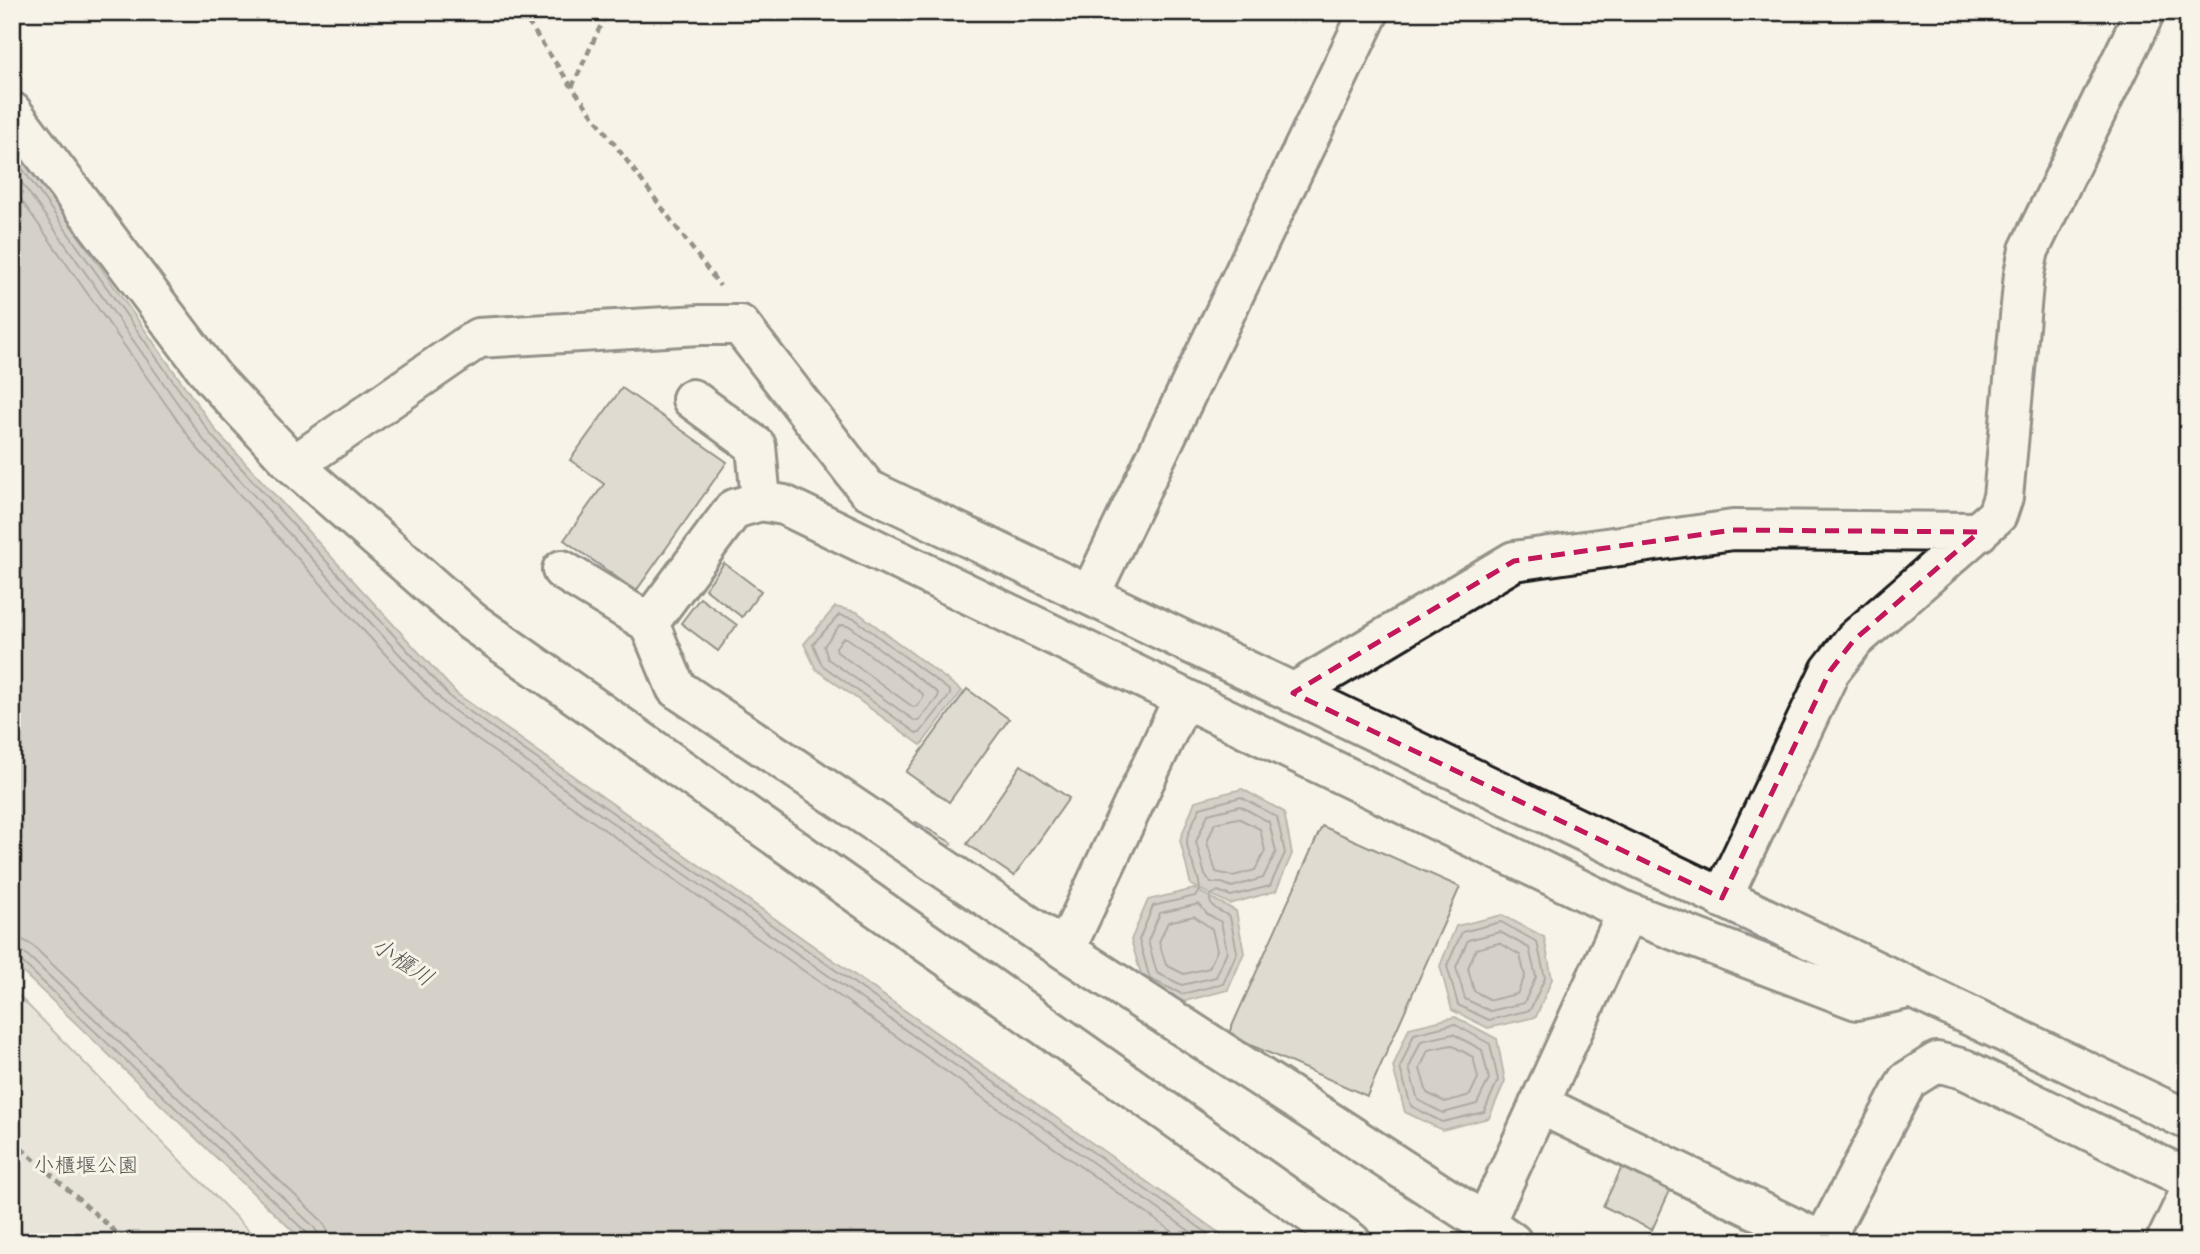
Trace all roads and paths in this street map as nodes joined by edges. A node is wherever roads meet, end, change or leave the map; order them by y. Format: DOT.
graph roads {
  1 [pos="521,12"];
  2 [pos="607,12"];
  3 [pos="1369,12"];
  4 [pos="2145,12"];
  5 [pos="572,87"];
  6 [pos="12,112"];
  7 [pos="740,325"];
  8 [pos="692,399"];
  9 [pos="294,465"];
  10 [pos="761,501"];
  11 [pos="1979,532"];
  12 [pos="562,570"];
  13 [pos="1090,595"];
  14 [pos="649,623"];
  15 [pos="1293,692"];
  16 [pos="1183,699"];
  17 [pos="1723,898"];
  18 [pos="1627,912"];
  19 [pos="1065,950"];
  20 [pos="1912,988"];
  21 [pos="1539,1104"];
  22 [pos="2188,1120"];
  23 [pos="12,1140"];
  24 [pos="2188,1180"];
  25 [pos="2188,1196"];
  26 [pos="1499,1233"];
  27 [pos="127,1242"];
  28 [pos="1351,1242"];
  29 [pos="1823,1242"];
  30 [pos="2166,1242"];
  1 -- 5 [label="path"];
  2 -- 5 [label="path"];
  3 -- 13 [label="street"];
  4 -- 11 [label="street"];
  5 -- 7 [label="path"];
  6 -- 9 [label="street"];
  7 -- 9 [label="street"];
  7 -- 13 [label="street"];
  8 -- 10 [label="street"];
  9 -- 28 [label="street"];
  10 -- 14 [label="street"];
  10 -- 16 [label="street"];
  11 -- 15 [label="street"];
  11 -- 17 [label="street"];
  12 -- 14 [label="street"];
  13 -- 15 [label="street"];
  14 -- 19 [label="street"];
  15 -- 17 [label="street"];
  16 -- 18 [label="street"];
  16 -- 19 [label="street"];
  17 -- 20 [label="street"];
  18 -- 20 [label="street"];
  18 -- 21 [label="street"];
  19 -- 26 [label="street"];
  20 -- 22 [label="street"];
  21 -- 26 [label="street"];
  21 -- 29 [label="street"];
  23 -- 27 [label="path"];
  24 -- 29 [label="street"];
  25 -- 30 [label="street"];
}
